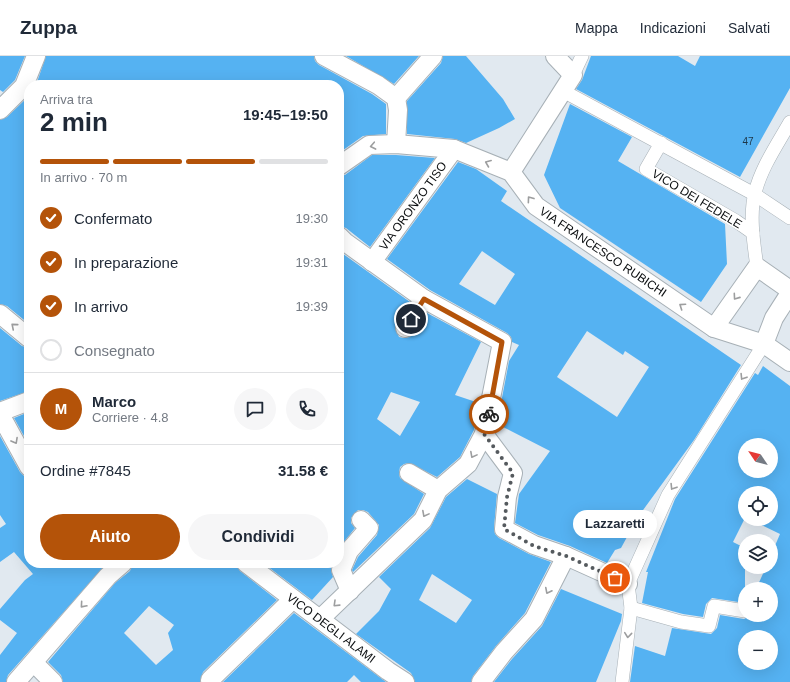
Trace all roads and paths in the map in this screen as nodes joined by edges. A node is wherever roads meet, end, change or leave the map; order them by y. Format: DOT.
graph roads {
  1 [pos="36,56"];
  2 [pos="324,56"];
  3 [pos="433,56"];
  4 [pos="555,56"];
  5 [pos="582,56"];
  6 [pos="573,75"];
  7 [pos="29,80"];
  8 [pos="24,90"];
  9 [pos="563,91"];
  10 [pos="396,98"];
  11 [pos="0,110"];
  12 [pos="790,122"];
  13 [pos="661,143"];
  14 [pos="396,144"];
  15 [pos="454,149"];
  16 [pos="344,162"];
  17 [pos="511,172"];
  18 [pos="754,194"];
  19 [pos="790,218"];
  20 [pos="753,233"];
  21 [pos="344,241"];
  22 [pos="372,262"];
  23 [pos="757,267"];
  24 [pos="790,291"];
  25 [pos="424,299"];
  26 [pos="0,314"];
  27 [pos="405,328"];
  28 [pos="714,328"];
  29 [pos="24,334"];
  30 [pos="764,344"];
  31 [pos="790,362"];
  32 [pos="24,402"];
  33 [pos="0,413"];
  34 [pos="484,434"];
  35 [pos="24,458"];
  36 [pos="409,473"];
  37 [pos="438,490"];
  38 [pos="361,520"];
  39 [pos="566,556"];
  40 [pos="344,563"];
  41 [pos="259,568"];
  42 [pos="342,568"];
  43 [pos="103,570"];
  44 [pos="628,584"];
  45 [pos="350,591"];
  46 [pos="293,600"];
  47 [pos="631,608"];
  48 [pos="738,610"];
  49 [pos="320,619"];
  50 [pos="34,663"];
  51 [pos="210,680"];
  52 [pos="16,682"];
  53 [pos="52,682"];
  54 [pos="405,682"];
  55 [pos="481,682"];
  56 [pos="622,682"];
  1 -- 7 [label="street"];
  2 -- 10 [label="street"];
  3 -- 10 [label="street"];
  4 -- 6 [label="street"];
  5 -- 6 [label="street"];
  6 -- 9 [label="street"];
  8 -- 11 [label="street"];
  9 -- 13 [label="street"];
  9 -- 17 [label="street"];
  10 -- 14 [label="street"];
  12 -- 18 [label="street"];
  13 -- 18 [label="street"];
  13 -- 20 [label="street, VICO DEI FEDELE"];
  14 -- 15 [label="street"];
  14 -- 16 [label="street, one-way"];
  17 -- 15 [label="street, one-way"];
  15 -- 22 [label="street, VIA ORONZO TISO"];
  28 -- 17 [label="street, VIA FRANCESCO RUBICHI, one-way"];
  18 -- 19 [label="street"];
  18 -- 20 [label="street"];
  20 -- 23 [label="street"];
  21 -- 22 [label="street"];
  22 -- 25 [label="street"];
  23 -- 24 [label="street"];
  23 -- 28 [label="street, one-way"];
  24 -- 30 [label="street"];
  25 -- 27 [label="street"];
  25 -- 34 [label="street"];
  29 -- 26 [label="street, one-way"];
  28 -- 30 [label="street, VIA FRANCESCO RUBICHI"];
  30 -- 31 [label="street, VIA FRANCESCO RUBICHI"];
  30 -- 44 [label="street, one-way"];
  32 -- 33 [label="street"];
  33 -- 35 [label="street, one-way"];
  34 -- 37 [label="street, one-way"];
  34 -- 39 [label="street"];
  36 -- 37 [label="street"];
  37 -- 45 [label="street, one-way"];
  38 -- 40 [label="street"];
  39 -- 44 [label="street"];
  39 -- 55 [label="street, one-way"];
  41 -- 46 [label="street, VICO DEGLI ALAMI"];
  42 -- 45 [label="street"];
  43 -- 50 [label="street, one-way"];
  44 -- 47 [label="street"];
  45 -- 49 [label="street, one-way"];
  46 -- 49 [label="street, VICO DEGLI ALAMI"];
  46 -- 51 [label="street"];
  47 -- 48 [label="street"];
  47 -- 56 [label="street, one-way"];
  49 -- 54 [label="street, VICO DEGLI ALAMI"];
  50 -- 52 [label="street"];
  50 -- 53 [label="street"];
}
